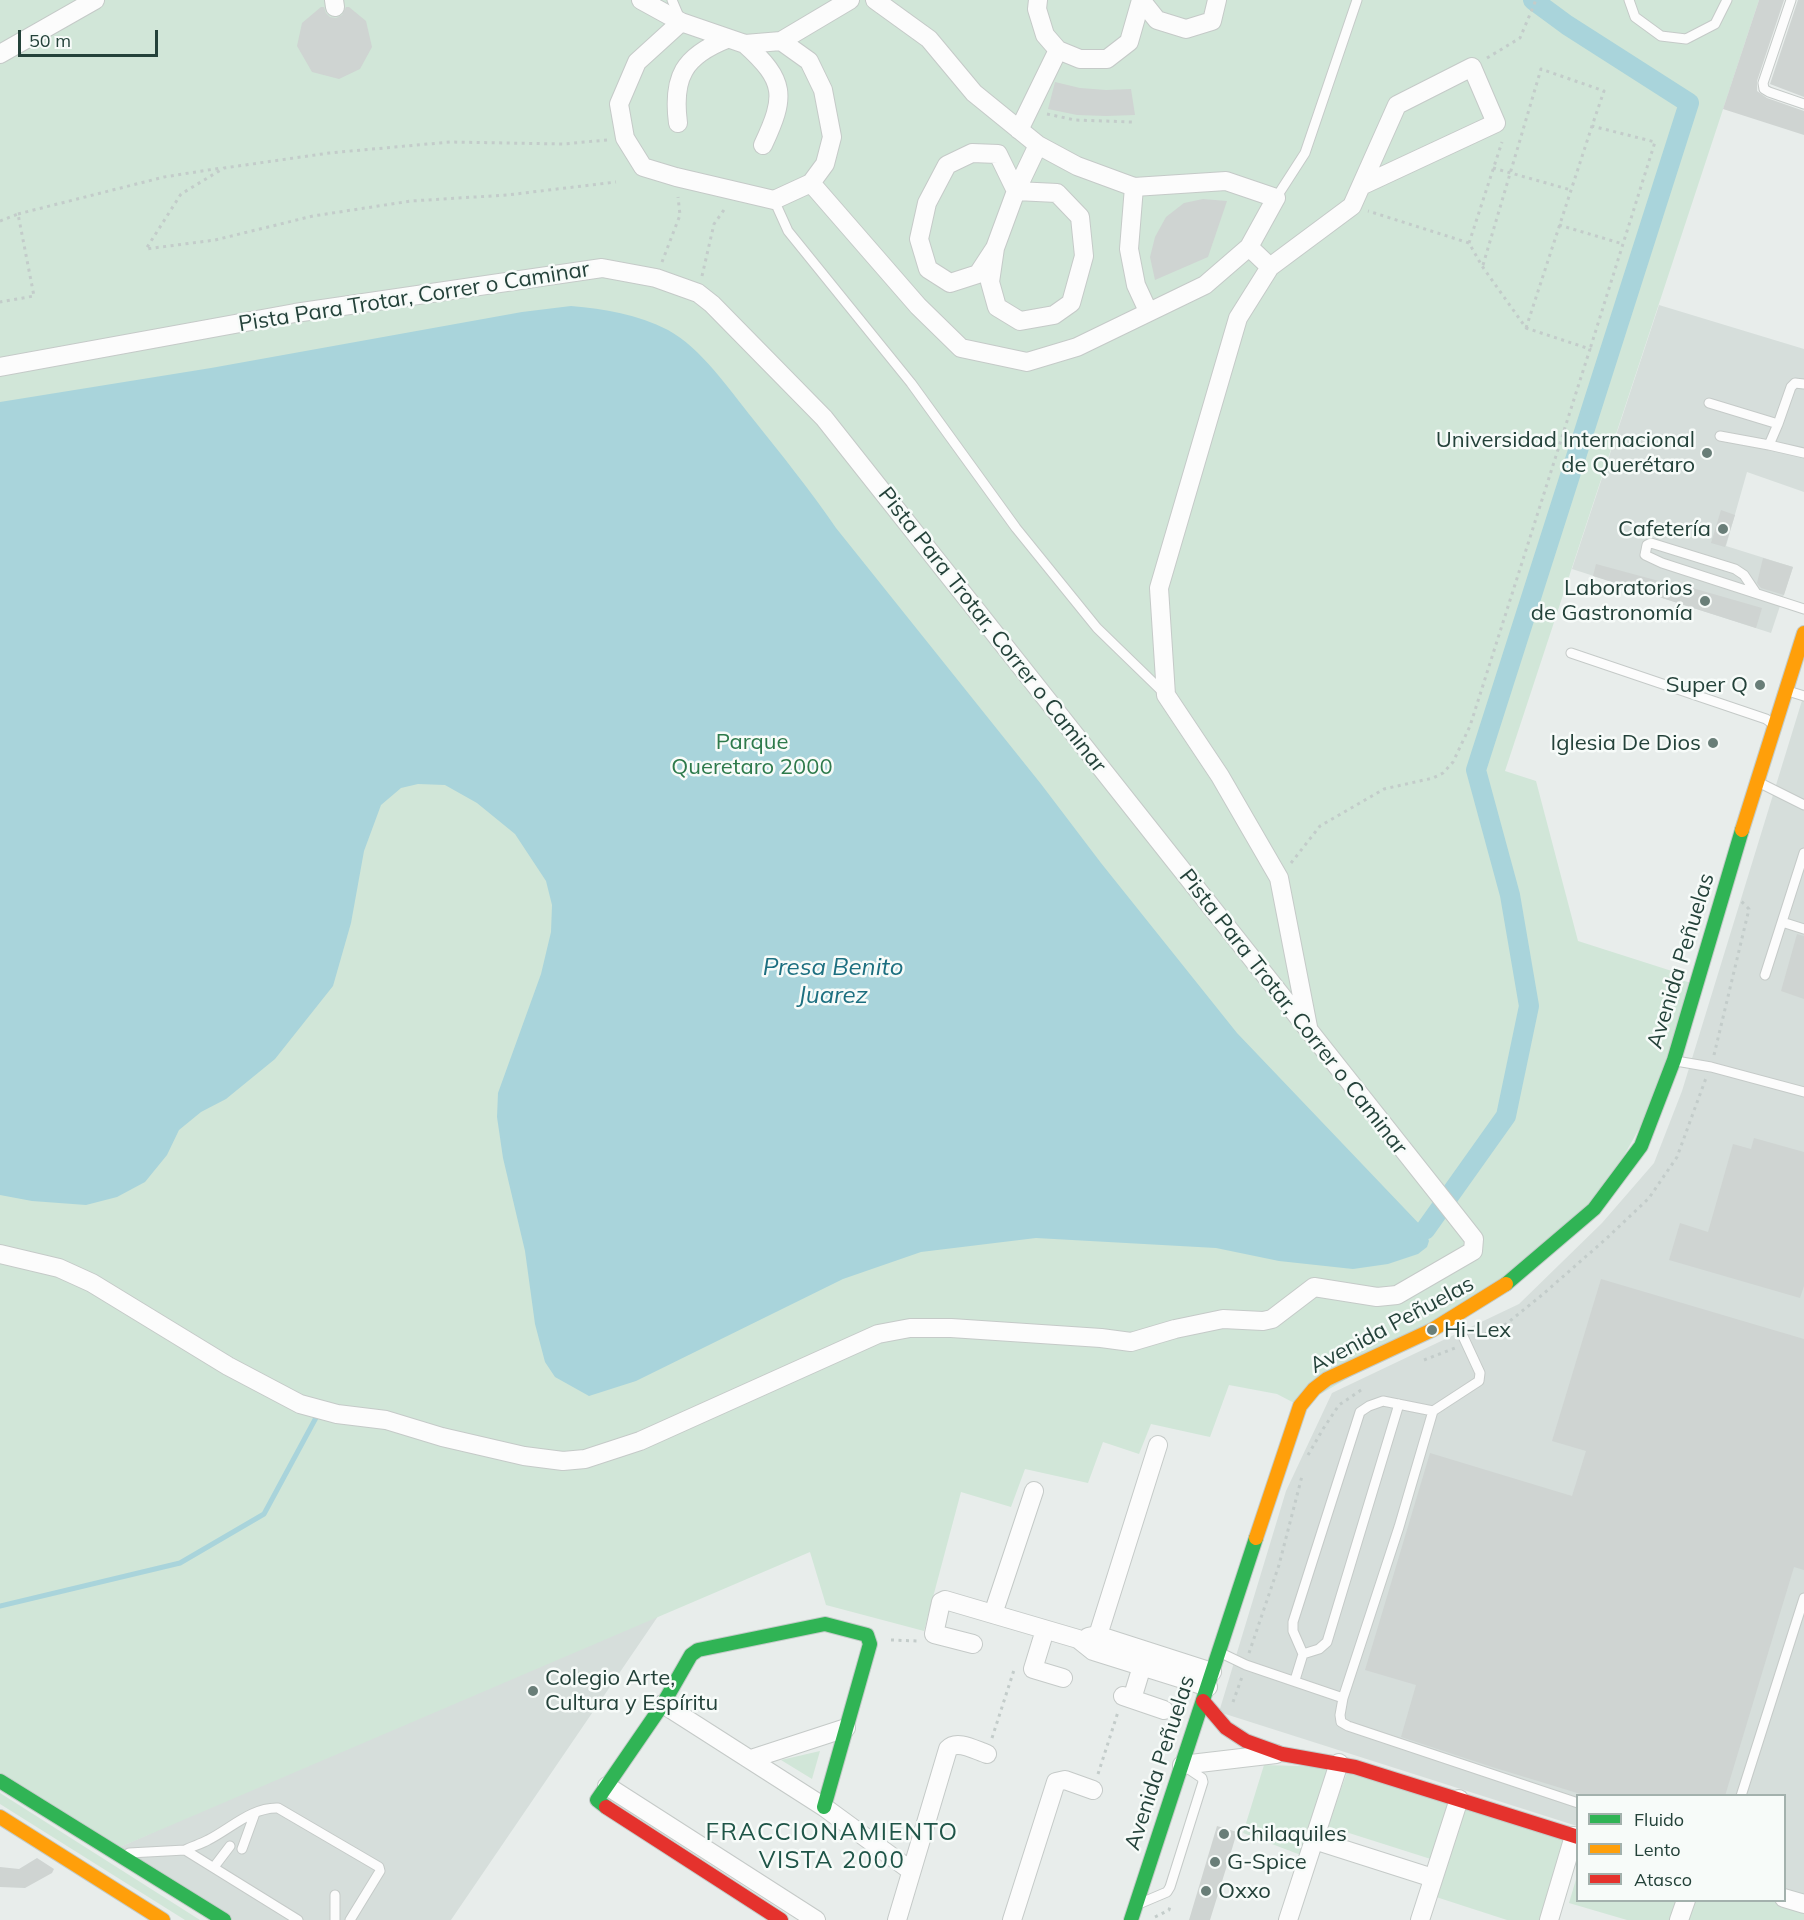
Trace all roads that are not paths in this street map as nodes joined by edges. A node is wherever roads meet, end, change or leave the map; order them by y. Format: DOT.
graph roads {
  1 [pos="95,0"];
  2 [pos="641,0"];
  3 [pos="672,0"];
  4 [pos="874,0"];
  5 [pos="1038,0"];
  6 [pos="1141,0"];
  7 [pos="1217,0"];
  8 [pos="1357,0"];
  9 [pos="1629,0"];
  10 [pos="1727,0"];
  11 [pos="1791,0"];
  12 [pos="840,2"];
  13 [pos="681,22"];
  14 [pos="727,39"];
  15 [pos="781,41"];
  16 [pos="745,44"];
  17 [pos="1058,50"];
  18 [pos="0,54"];
  19 [pos="1804,104"];
  20 [pos="678,123"];
  21 [pos="1019,130"];
  22 [pos="763,145"];
  23 [pos="1038,145"];
  24 [pos="811,183"];
  25 [pos="1363,184"];
  26 [pos="1134,187"];
  27 [pos="1016,192"];
  28 [pos="1276,198"];
  29 [pos="774,200"];
  30 [pos="1249,247"];
  31 [pos="995,248"];
  32 [pos="1270,267"];
  33 [pos="1148,311"];
  34 [pos="0,367"];
  35 [pos="1804,384"];
  36 [pos="1709,403"];
  37 [pos="1778,424"];
  38 [pos="1720,436"];
  39 [pos="1769,445"];
  40 [pos="1804,453"];
  41 [pos="1756,592"];
  42 [pos="1804,609"];
  43 [pos="1804,633"];
  44 [pos="1571,653"];
  45 [pos="1786,690"];
  46 [pos="1166,695"];
  47 [pos="1804,696"];
  48 [pos="1775,725"];
  49 [pos="1758,782"];
  50 [pos="1804,805"];
  51 [pos="1804,853"];
  52 [pos="1782,922"];
  53 [pos="1804,929"];
  54 [pos="1765,975"];
  55 [pos="1309,1032"];
  56 [pos="1674,1060"];
  57 [pos="1804,1092"];
  58 [pos="0,1254"];
  59 [pos="1455,1318"];
  60 [pos="1399,1404"];
  61 [pos="1433,1411"];
  62 [pos="1158,1445"];
  63 [pos="1034,1491"];
  64 [pos="1804,1598"];
  65 [pos="993,1614"];
  66 [pos="1045,1630"];
  67 [pos="1095,1643"];
  68 [pos="973,1644"];
  69 [pos="1219,1652"];
  70 [pos="1303,1654"];
  71 [pos="1142,1666"];
  72 [pos="1063,1678"];
  73 [pos="1295,1680"];
  74 [pos="1208,1687"];
  75 [pos="1343,1698"];
  76 [pos="663,1704"];
  77 [pos="1164,1710"];
  78 [pos="846,1728"];
  79 [pos="987,1754"];
  80 [pos="1282,1754"];
  81 [pos="751,1758"];
  82 [pos="1339,1763"];
  83 [pos="1182,1765"];
  84 [pos="0,1781"];
  85 [pos="607,1786"];
  86 [pos="1092,1790"];
  87 [pos="1742,1794"];
  88 [pos="1459,1799"];
  89 [pos="1576,1802"];
  90 [pos="824,1808"];
  91 [pos="255,1813"];
  92 [pos="0,1817"];
  93 [pos="1576,1836"];
  94 [pos="1314,1840"];
  95 [pos="230,1846"];
  96 [pos="242,1849"];
  97 [pos="185,1850"];
  98 [pos="119,1855"];
  99 [pos="700,1857"];
  100 [pos="214,1867"];
  101 [pos="910,1870"];
  102 [pos="1433,1878"];
  103 [pos="335,1895"];
  104 [pos="1786,1898"];
  105 [pos="1685,1902"];
  106 [pos="1804,1904"];
  107 [pos="1136,1905"];
  108 [pos="786,1916"];
  109 [pos="1553,1919"];
  110 [pos="163,1920"];
  111 [pos="224,1920"];
  112 [pos="298,1920"];
  113 [pos="335,1920"];
  114 [pos="350,1920"];
  115 [pos="816,1920"];
  116 [pos="897,1920"];
  117 [pos="1012,1920"];
  118 [pos="1131,1920"];
  119 [pos="1288,1920"];
  120 [pos="1420,1920"];
  121 [pos="1679,1920"];
  1 -- 18 [label="street"];
  2 -- 13 [label="street"];
  3 -- 13 [label="lane"];
  4 -- 21 [label="street"];
  5 -- 17 [label="street"];
  6 -- 7 [label="street"];
  6 -- 17 [label="street"];
  8 -- 28 [label="lane"];
  9 -- 10 [label="lane"];
  11 -- 19 [label="lane"];
  12 -- 15 [label="street"];
  13 -- 14 [label="street"];
  13 -- 29 [label="street"];
  14 -- 16 [label="street"];
  14 -- 20 [label="street"];
  15 -- 16 [label="street"];
  15 -- 24 [label="street"];
  16 -- 22 [label="street"];
  17 -- 21 [label="street"];
  21 -- 23 [label="street"];
  23 -- 26 [label="street"];
  23 -- 27 [label="street"];
  24 -- 29 [label="street"];
  24 -- 33 [label="street"];
  25 -- 25 [label="street"];
  25 -- 32 [label="street"];
  26 -- 28 [label="street"];
  26 -- 33 [label="street"];
  27 -- 31 [label="street"];
  27 -- 31 [label="street"];
  27 -- 31 [label="street"];
  28 -- 30 [label="street"];
  29 -- 46 [label="lane"];
  30 -- 32 [label="street"];
  30 -- 33 [label="street"];
  32 -- 46 [label="street"];
  34 -- 55 [label="street, Pista Para Trotar, Correr o Caminar"];
  35 -- 37 [label="lane"];
  36 -- 37 [label="lane"];
  37 -- 39 [label="lane"];
  38 -- 39 [label="lane"];
  39 -- 40 [label="lane"];
  41 -- 41 [label="lane"];
  41 -- 42 [label="lane"];
  43 -- 45 [label="street, Avenida Peñuelas"];
  44 -- 48 [label="lane"];
  45 -- 47 [label="lane"];
  45 -- 48 [label="street, Avenida Peñuelas"];
  46 -- 55 [label="street"];
  48 -- 49 [label="street, Avenida Peñuelas"];
  49 -- 50 [label="lane"];
  49 -- 56 [label="street, Avenida Peñuelas"];
  51 -- 52 [label="lane"];
  52 -- 53 [label="lane"];
  52 -- 54 [label="lane"];
  55 -- 58 [label="street, Pista Para Trotar, Correr o Caminar"];
  56 -- 57 [label="lane"];
  56 -- 59 [label="street, Avenida Peñuelas"];
  59 -- 61 [label="lane"];
  59 -- 69 [label="street, Avenida Peñuelas"];
  60 -- 61 [label="lane"];
  60 -- 70 [label="lane"];
  60 -- 70 [label="lane"];
  61 -- 75 [label="lane"];
  62 -- 67 [label="street"];
  63 -- 65 [label="street"];
  64 -- 87 [label="lane"];
  65 -- 66 [label="street"];
  65 -- 68 [label="street"];
  66 -- 67 [label="street"];
  66 -- 72 [label="street"];
  67 -- 71 [label="street"];
  67 -- 74 [label="street"];
  69 -- 73 [label="lane"];
  69 -- 74 [label="street, Avenida Peñuelas"];
  70 -- 73 [label="lane"];
  71 -- 74 [label="street"];
  71 -- 77 [label="street"];
  73 -- 75 [label="lane"];
  74 -- 80 [label="street"];
  74 -- 83 [label="street, Avenida Peñuelas"];
  75 -- 89 [label="lane"];
  76 -- 78 [label="street"];
  76 -- 81 [label="street"];
  76 -- 85 [label="street"];
  78 -- 81 [label="street"];
  78 -- 90 [label="street"];
  79 -- 101 [label="street"];
  80 -- 82 [label="street"];
  80 -- 83 [label="street"];
  81 -- 90 [label="street"];
  82 -- 88 [label="street"];
  82 -- 94 [label="street"];
  83 -- 107 [label="street, Avenida Peñuelas"];
  83 -- 107 [label="lane"];
  84 -- 98 [label="street"];
  85 -- 99 [label="street"];
  85 -- 99 [label="street"];
  86 -- 117 [label="street"];
  88 -- 93 [label="street"];
  88 -- 102 [label="street"];
  90 -- 101 [label="street"];
  91 -- 96 [label="lane"];
  91 -- 97 [label="lane"];
  91 -- 114 [label="lane"];
  92 -- 110 [label="street"];
  93 -- 109 [label="street"];
  94 -- 102 [label="street"];
  94 -- 119 [label="street"];
  95 -- 100 [label="lane"];
  97 -- 98 [label="lane"];
  97 -- 100 [label="lane"];
  98 -- 111 [label="street"];
  99 -- 108 [label="street"];
  100 -- 112 [label="lane"];
  101 -- 116 [label="street"];
  102 -- 120 [label="street"];
  103 -- 113 [label="lane"];
  104 -- 106 [label="street"];
  105 -- 121 [label="street"];
  107 -- 118 [label="street, Avenida Peñuelas"];
  108 -- 115 [label="street"];
}
